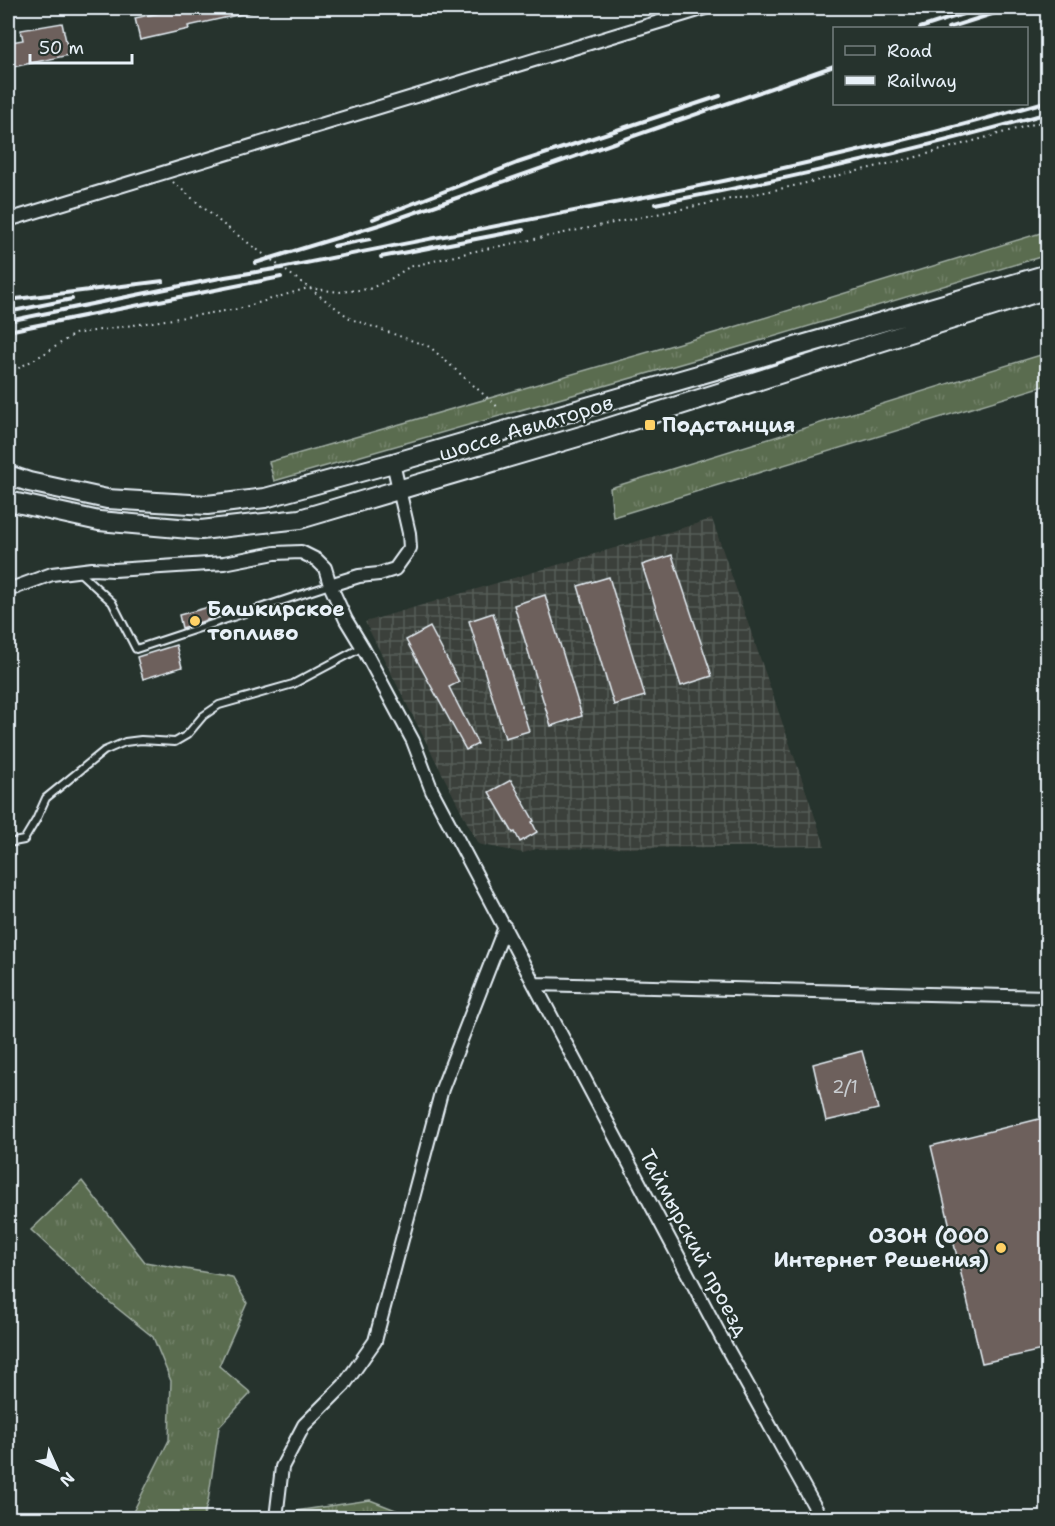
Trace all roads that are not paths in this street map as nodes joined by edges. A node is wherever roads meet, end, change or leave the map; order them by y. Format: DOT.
graph roads {
  1 [pos="705,8"];
  2 [pos="8,219"];
  3 [pos="1047,274"];
  4 [pos="1047,289"];
  5 [pos="393,463"];
  6 [pos="8,475"];
  7 [pos="399,490"];
  8 [pos="8,501"];
  9 [pos="78,571"];
  10 [pos="330,585"];
  11 [pos="8,590"];
  12 [pos="357,650"];
  13 [pos="8,843"];
  14 [pos="505,927"];
  15 [pos="535,984"];
  16 [pos="1047,996"];
  17 [pos="276,1518"];
  18 [pos="821,1518"];
  1 -- 2 [label="street"];
  3 -- 5 [label="main road, шоссе Авиаторов"];
  4 -- 7 [label="main road, шоссе Авиаторов"];
  5 -- 6 [label="main road, шоссе Авиаторов"];
  5 -- 7 [label="street"];
  7 -- 8 [label="main road, шоссе Авиаторов"];
  7 -- 10 [label="street"];
  9 -- 10 [label="street, Таймырский проезд"];
  9 -- 10 [label="lane"];
  9 -- 11 [label="street, Таймырский проезд"];
  10 -- 14 [label="street, Таймырский проезд"];
  12 -- 13 [label="lane"];
  14 -- 15 [label="street, Таймырский проезд"];
  14 -- 17 [label="street"];
  15 -- 16 [label="street"];
  15 -- 18 [label="street, Таймырский проезд"];
}
